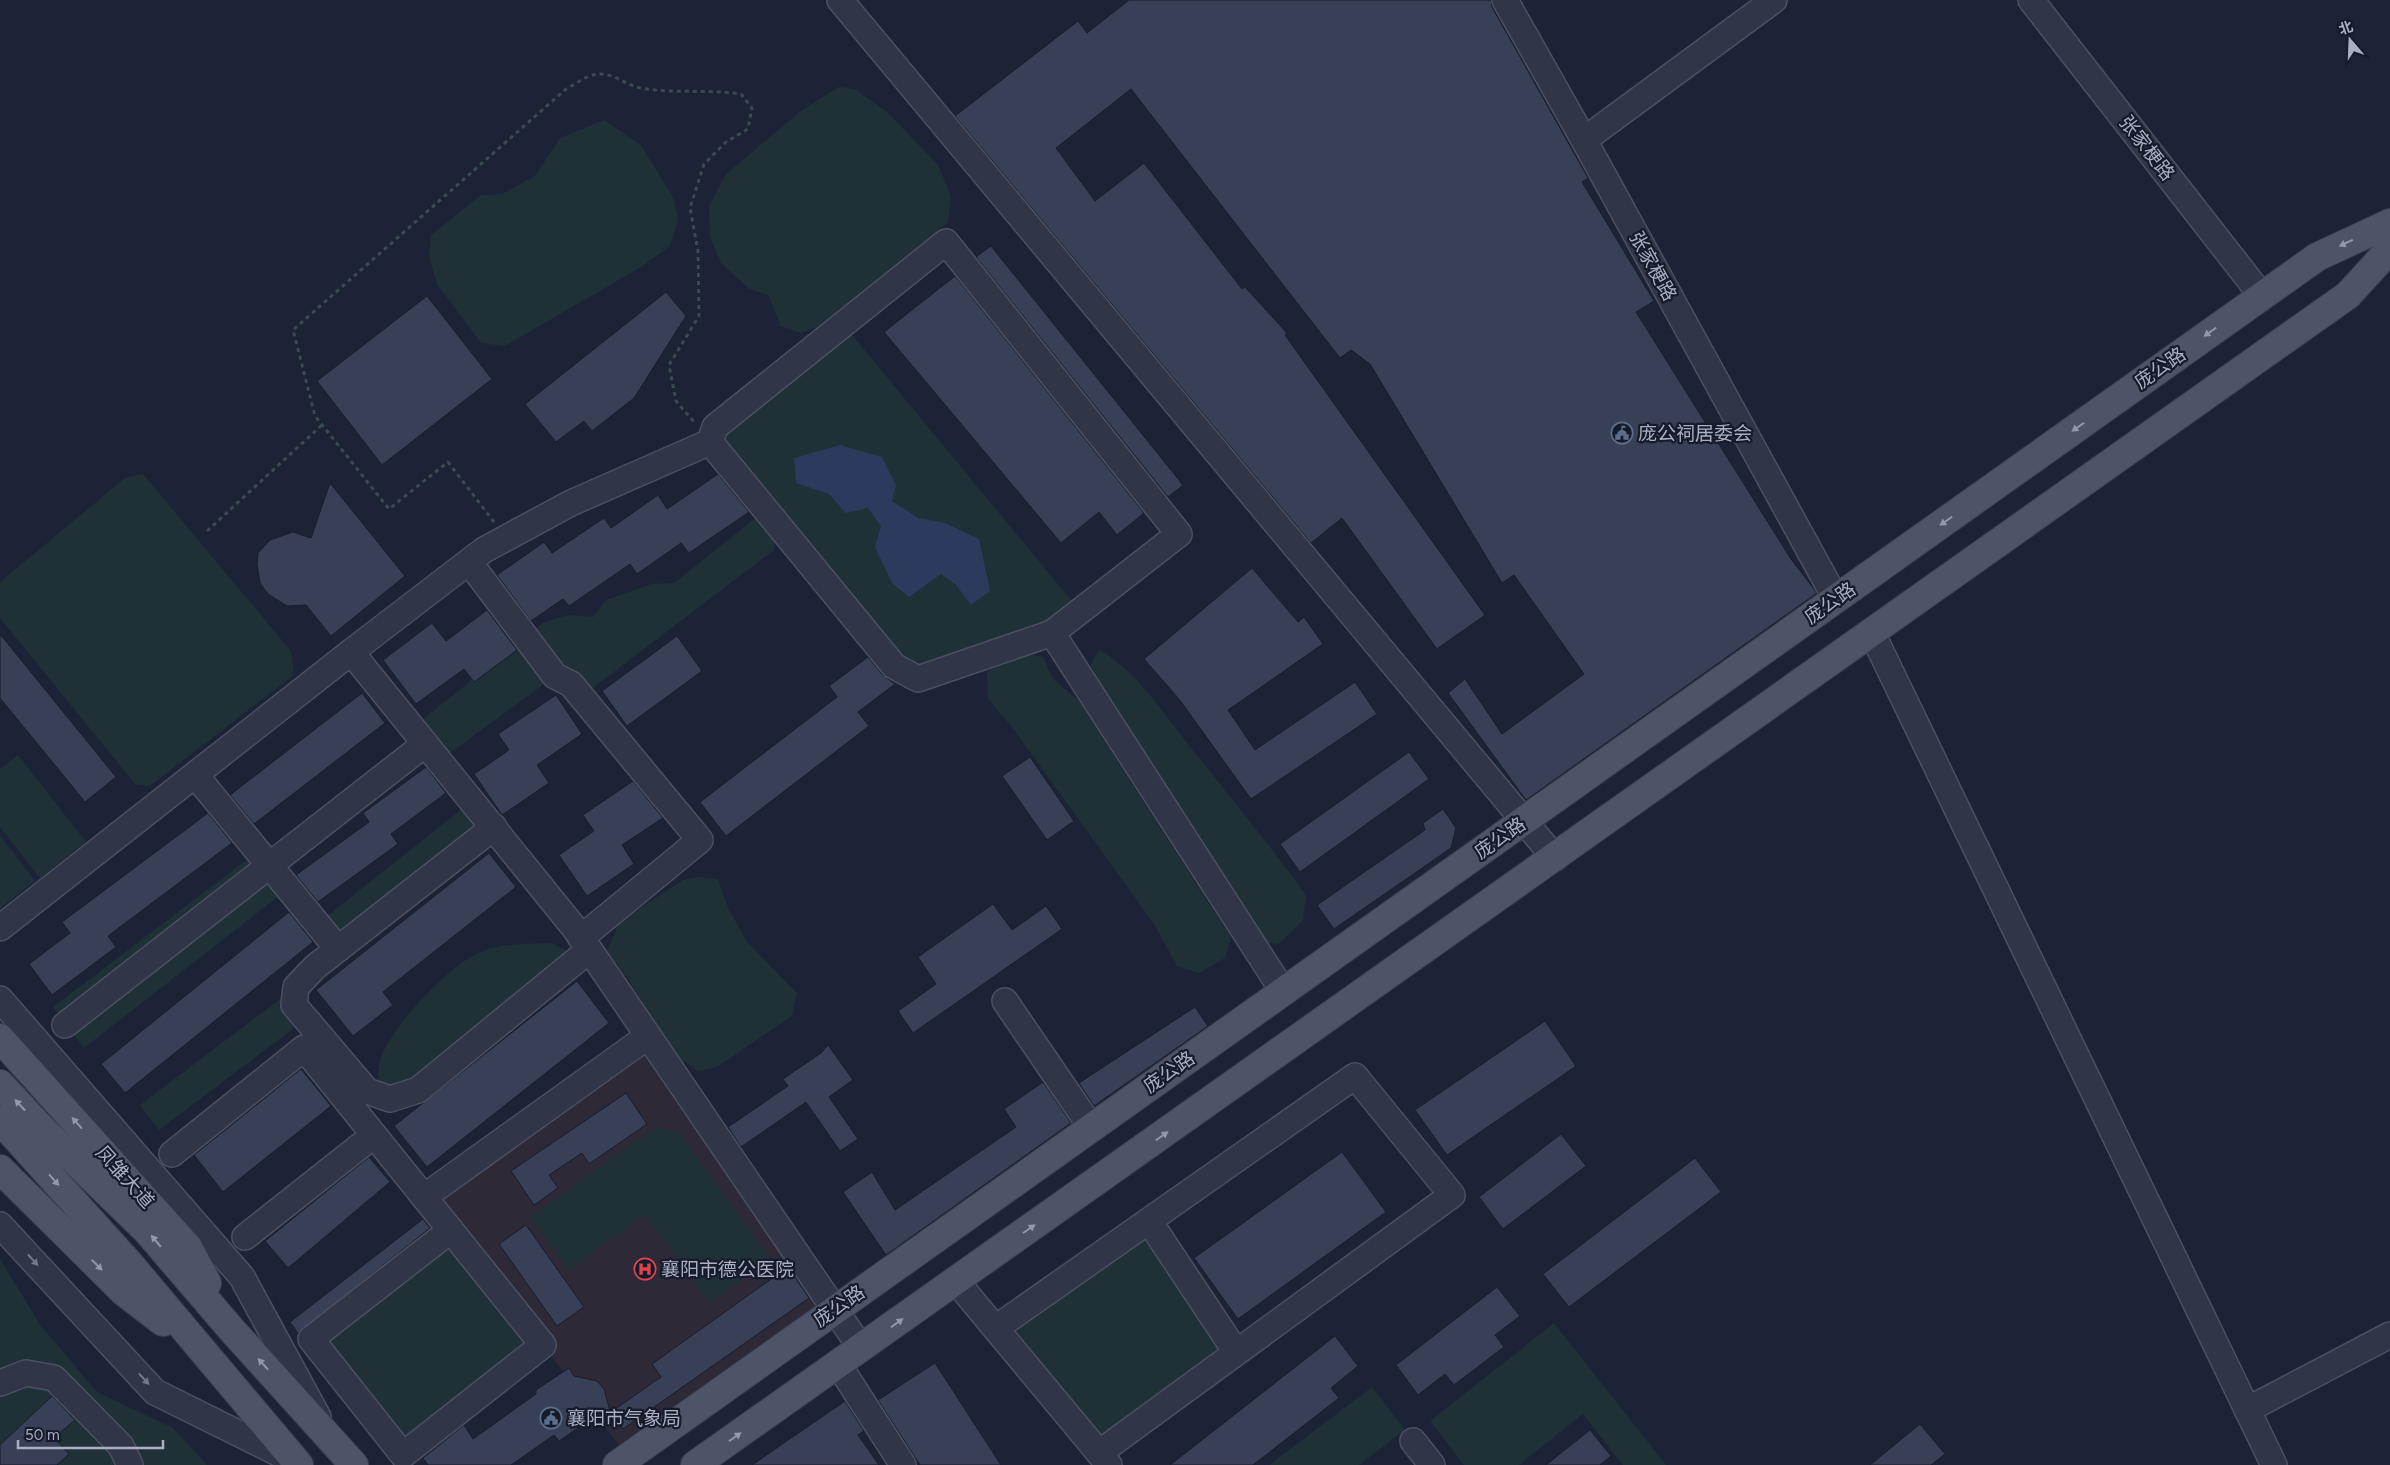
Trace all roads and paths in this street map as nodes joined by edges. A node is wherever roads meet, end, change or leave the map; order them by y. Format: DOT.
graph roads {
  1 [pos="840,0"];
  2 [pos="1505,0"];
  3 [pos="1774,0"];
  4 [pos="2032,0"];
  5 [pos="1584,140"];
  6 [pos="2390,222"];
  7 [pos="2390,249"];
  8 [pos="2262,296"];
  9 [pos="322,425"];
  10 [pos="710,442"];
  11 [pos="207,531"];
  12 [pos="506,538"];
  13 [pos="469,562"];
  14 [pos="1836,599"];
  15 [pos="1052,633"];
  16 [pos="1872,633"];
  17 [pos="351,652"];
  18 [pos="425,744"];
  19 [pos="196,776"];
  20 [pos="1524,820"];
  21 [pos="494,827"];
  22 [pos="1555,858"];
  23 [pos="268,866"];
  24 [pos="0,928"];
  25 [pos="585,944"];
  26 [pos="338,949"];
  27 [pos="1283,991"];
  28 [pos="0,999"];
  29 [pos="1005,1001"];
  30 [pos="65,1025"];
  31 [pos="648,1036"];
  32 [pos="0,1038"];
  33 [pos="0,1084"];
  34 [pos="0,1120"];
  35 [pos="1091,1127"];
  36 [pos="31,1135"];
  37 [pos="374,1135"];
  38 [pos="172,1154"];
  39 [pos="0,1169"];
  40 [pos="424,1197"];
  41 [pos="1149,1221"];
  42 [pos="0,1224"];
  43 [pos="451,1230"];
  44 [pos="245,1238"];
  45 [pos="956,1281"];
  46 [pos="835,1309"];
  47 [pos="231,1328"];
  48 [pos="996,1328"];
  49 [pos="2390,1335"];
  50 [pos="861,1348"];
  51 [pos="1236,1352"];
  52 [pos="204,1354"];
  53 [pos="838,1364"];
  54 [pos="0,1384"];
  55 [pos="2247,1410"];
  56 [pos="329,1437"];
  57 [pos="1412,1441"];
  58 [pos="1104,1459"];
  59 [pos="297,1463"];
  60 [pos="130,1465"];
  61 [pos="354,1465"];
  62 [pos="617,1465"];
  63 [pos="695,1465"];
  64 [pos="903,1465"];
  65 [pos="1432,1465"];
  66 [pos="2274,1465"];
  1 -- 20 [label="street"];
  2 -- 5 [label="street, 张家梗路"];
  3 -- 5 [label="street"];
  4 -- 8 [label="street, 张家梗路"];
  5 -- 14 [label="street, 张家梗路"];
  6 -- 8 [label="main road, 庞公路, one-way"];
  7 -- 16 [label="main road"];
  8 -- 14 [label="main road, 庞公路, one-way"];
  9 -- 10 [label="path"];
  9 -- 11 [label="path"];
  9 -- 12 [label="path"];
  10 -- 12 [label="street"];
  10 -- 15 [label="street"];
  10 -- 15 [label="street"];
  12 -- 13 [label="street"];
  13 -- 17 [label="street"];
  13 -- 25 [label="street"];
  14 -- 20 [label="main road, 庞公路"];
  15 -- 27 [label="street"];
  16 -- 22 [label="main road"];
  16 -- 55 [label="street"];
  17 -- 18 [label="street"];
  17 -- 19 [label="street"];
  18 -- 21 [label="street"];
  18 -- 23 [label="street"];
  19 -- 23 [label="street"];
  19 -- 24 [label="street"];
  20 -- 22 [label="street"];
  20 -- 27 [label="main road, 庞公路"];
  21 -- 25 [label="street"];
  21 -- 26 [label="street"];
  45 -- 22 [label="main road, one-way"];
  23 -- 26 [label="street"];
  23 -- 30 [label="street"];
  25 -- 26 [label="street"];
  25 -- 31 [label="street"];
  27 -- 35 [label="main road, 庞公路"];
  28 -- 56 [label="street"];
  29 -- 35 [label="street"];
  31 -- 40 [label="street"];
  31 -- 46 [label="street"];
  47 -- 32 [label="main road, 凤雏大道, one-way"];
  36 -- 33 [label="main road, one-way"];
  34 -- 36 [label="main road"];
  35 -- 46 [label="main road, 庞公路"];
  47 -- 36 [label="main road, 凤雏大道, one-way"];
  36 -- 52 [label="main road, one-way"];
  37 -- 38 [label="street"];
  37 -- 40 [label="street"];
  37 -- 44 [label="street"];
  39 -- 52 [label="main road, one-way"];
  40 -- 43 [label="street"];
  41 -- 48 [label="street"];
  41 -- 51 [label="street"];
  41 -- 51 [label="street"];
  42 -- 59 [label="street, one-way"];
  43 -- 43 [label="street"];
  45 -- 48 [label="street"];
  50 -- 45 [label="main road, one-way"];
  46 -- 50 [label="street"];
  46 -- 62 [label="main road, 庞公路"];
  56 -- 47 [label="main road, 凤雏大道, one-way"];
  48 -- 58 [label="street"];
  49 -- 55 [label="street"];
  50 -- 53 [label="main road"];
  51 -- 58 [label="street"];
  52 -- 59 [label="main road"];
  63 -- 53 [label="main road, one-way"];
  53 -- 64 [label="street"];
  54 -- 60 [label="street"];
  55 -- 66 [label="street"];
  56 -- 61 [label="main road, 凤雏大道"];
  57 -- 65 [label="street"];
}
